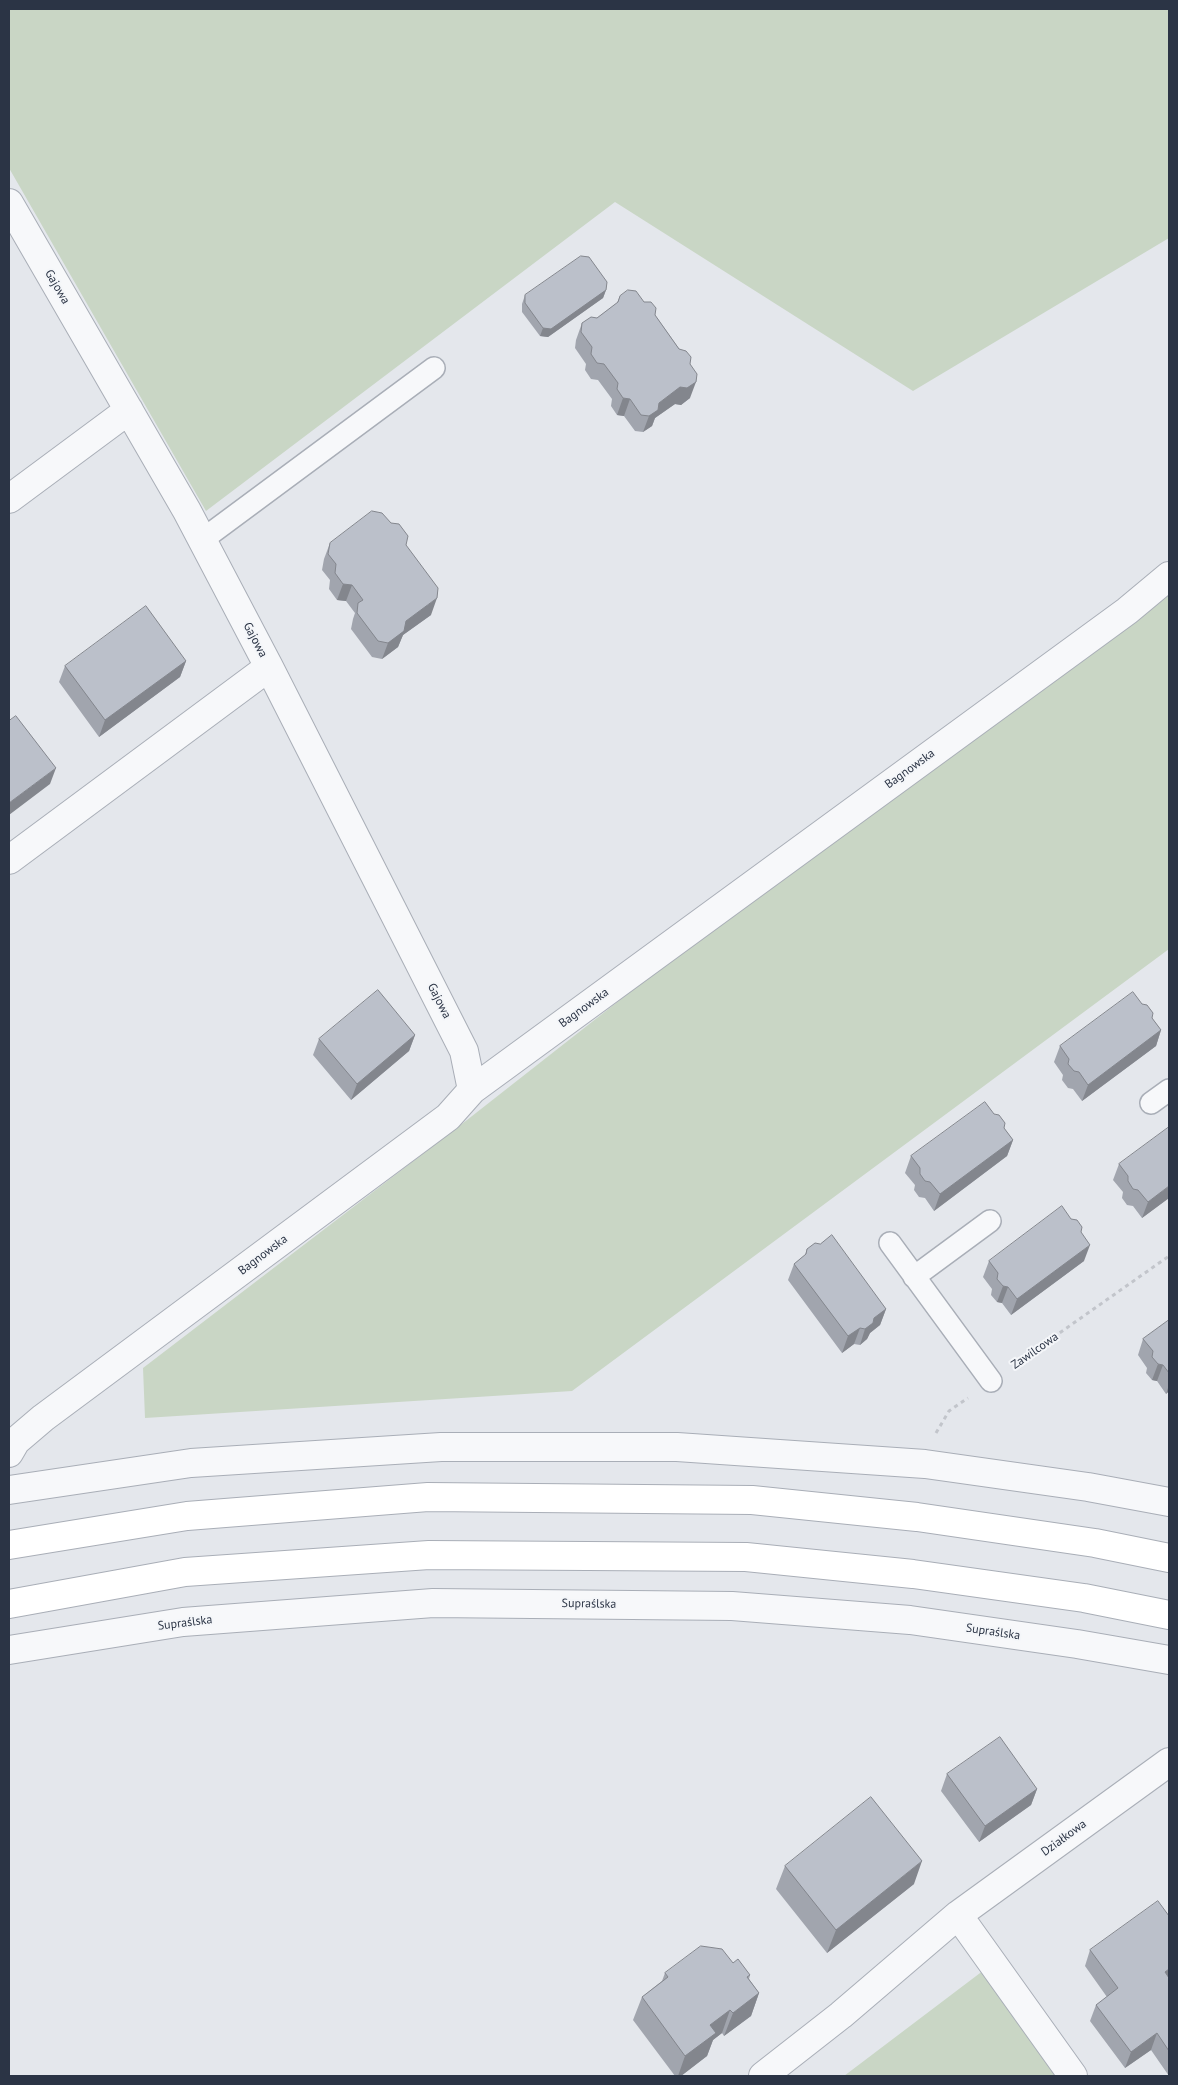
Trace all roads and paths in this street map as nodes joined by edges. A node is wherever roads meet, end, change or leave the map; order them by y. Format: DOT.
graph roads {
  1 [pos="9,203"];
  2 [pos="434,368"];
  3 [pos="129,410"];
  4 [pos="9,499"];
  5 [pos="202,540"];
  6 [pos="1169,576"];
  7 [pos="269,666"];
  8 [pos="9,860"];
  9 [pos="472,1090"];
  10 [pos="1169,1090"];
  11 [pos="1151,1103"];
  12 [pos="990,1221"];
  13 [pos="890,1243"];
  14 [pos="1169,1256"];
  15 [pos="914,1277"];
  16 [pos="991,1381"];
  17 [pos="9,1453"];
  18 [pos="925,1464"];
  19 [pos="9,1490"];
  20 [pos="1169,1502"];
  21 [pos="9,1545"];
  22 [pos="1169,1558"];
  23 [pos="9,1604"];
  24 [pos="1169,1615"];
  25 [pos="9,1650"];
  26 [pos="1169,1660"];
  27 [pos="1169,1762"];
  28 [pos="958,1915"];
  29 [pos="763,2076"];
  30 [pos="1073,2076"];
  1 -- 3 [label="street, Gajowa"];
  2 -- 5 [label="lane"];
  3 -- 4 [label="street"];
  3 -- 5 [label="street, Gajowa"];
  5 -- 7 [label="street, Gajowa"];
  6 -- 9 [label="street, Bagnowska"];
  7 -- 8 [label="street"];
  7 -- 9 [label="street, Gajowa"];
  9 -- 17 [label="street, Bagnowska"];
  10 -- 11 [label="lane"];
  12 -- 15 [label="lane"];
  13 -- 15 [label="lane"];
  14 -- 16 [label="path, Zawilcowa"];
  15 -- 16 [label="lane"];
  16 -- 18 [label="path, Zawilcowa"];
  18 -- 19 [label="street"];
  18 -- 20 [label="street"];
  21 -- 22 [label="main road"];
  23 -- 24 [label="main road"];
  25 -- 26 [label="street, Supraślska"];
  27 -- 28 [label="street, Działkowa"];
  28 -- 29 [label="street, Działkowa"];
  28 -- 30 [label="street"];
}
